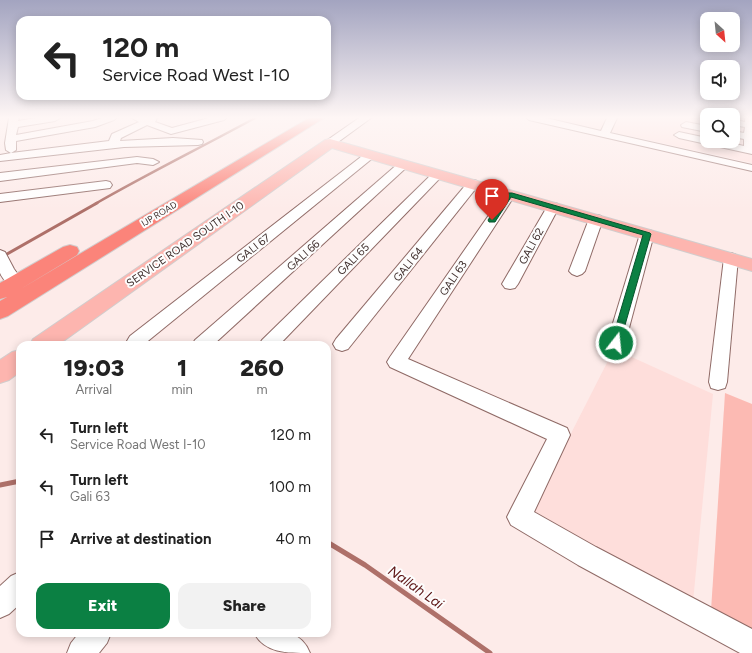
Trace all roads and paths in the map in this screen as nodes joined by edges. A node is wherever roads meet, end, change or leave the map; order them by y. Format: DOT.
graph roads {
  1 [pos="13,148"];
  2 [pos="75,148"];
  3 [pos="242,148"];
  4 [pos="268,148"];
  5 [pos="322,148"];
  6 [pos="348,148"];
  7 [pos="664,148"];
  8 [pos="370,155"];
  9 [pos="12,156"];
  10 [pos="0,158"];
  11 [pos="153,162"];
  12 [pos="404,164"];
  13 [pos="82,166"];
  14 [pos="752,168"];
  15 [pos="438,174"];
  16 [pos="1,179"];
  17 [pos="473,184"];
  18 [pos="106,185"];
  19 [pos="74,188"];
  20 [pos="509,195"];
  21 [pos="0,198"];
  22 [pos="553,207"];
  23 [pos="596,220"];
  24 [pos="647,234"];
  25 [pos="0,255"];
  26 [pos="731,258"];
  27 [pos="752,264"];
  28 [pos="577,271"];
  29 [pos="11,277"];
  30 [pos="510,284"];
  31 [pos="0,292"];
  32 [pos="0,311"];
  33 [pos="46,341"];
  34 [pos="136,341"];
  35 [pos="205,341"];
  36 [pos="272,341"];
  37 [pos="616,343"];
  38 [pos="342,344"];
  39 [pos="16,362"];
  40 [pos="0,373"];
  41 [pos="718,382"];
  42 [pos="16,589"];
  43 [pos="0,605"];
  44 [pos="94,637"];
  45 [pos="274,637"];
  46 [pos="752,644"];
  47 [pos="81,653"];
  48 [pos="296,653"];
  1 -- 9 [label="street"];
  2 -- 9 [label="street"];
  3 -- 29 [label="highway, IJP ROAD"];
  4 -- 32 [label="highway, IJP ROAD"];
  5 -- 33 [label="main road, SERVICE ROAD SOUTH I-10"];
  6 -- 8 [label="main road"];
  7 -- 14 [label="street"];
  8 -- 12 [label="main road"];
  8 -- 34 [label="street, GALI 67"];
  9 -- 10 [label="street"];
  9 -- 16 [label="street"];
  11 -- 13 [label="street"];
  12 -- 15 [label="main road"];
  12 -- 35 [label="street, GALI 66"];
  13 -- 16 [label="street"];
  13 -- 19 [label="street"];
  15 -- 17 [label="main road"];
  15 -- 36 [label="street, GALI 65"];
  17 -- 20 [label="main road"];
  17 -- 38 [label="street, GALI 64"];
  18 -- 19 [label="street"];
  19 -- 21 [label="street"];
  20 -- 22 [label="main road"];
  20 -- 46 [label="street, GALI 63"];
  22 -- 23 [label="main road"];
  22 -- 30 [label="street, GALI 62"];
  23 -- 24 [label="main road"];
  23 -- 28 [label="street"];
  24 -- 26 [label="main road"];
  24 -- 37 [label="street"];
  25 -- 29 [label="street"];
  26 -- 27 [label="main road"];
  26 -- 41 [label="street"];
  29 -- 31 [label="highway, IJP ROAD"];
  39 -- 40 [label="main road"];
  42 -- 43 [label="street"];
  44 -- 47 [label="street"];
  45 -- 48 [label="street"];
}
